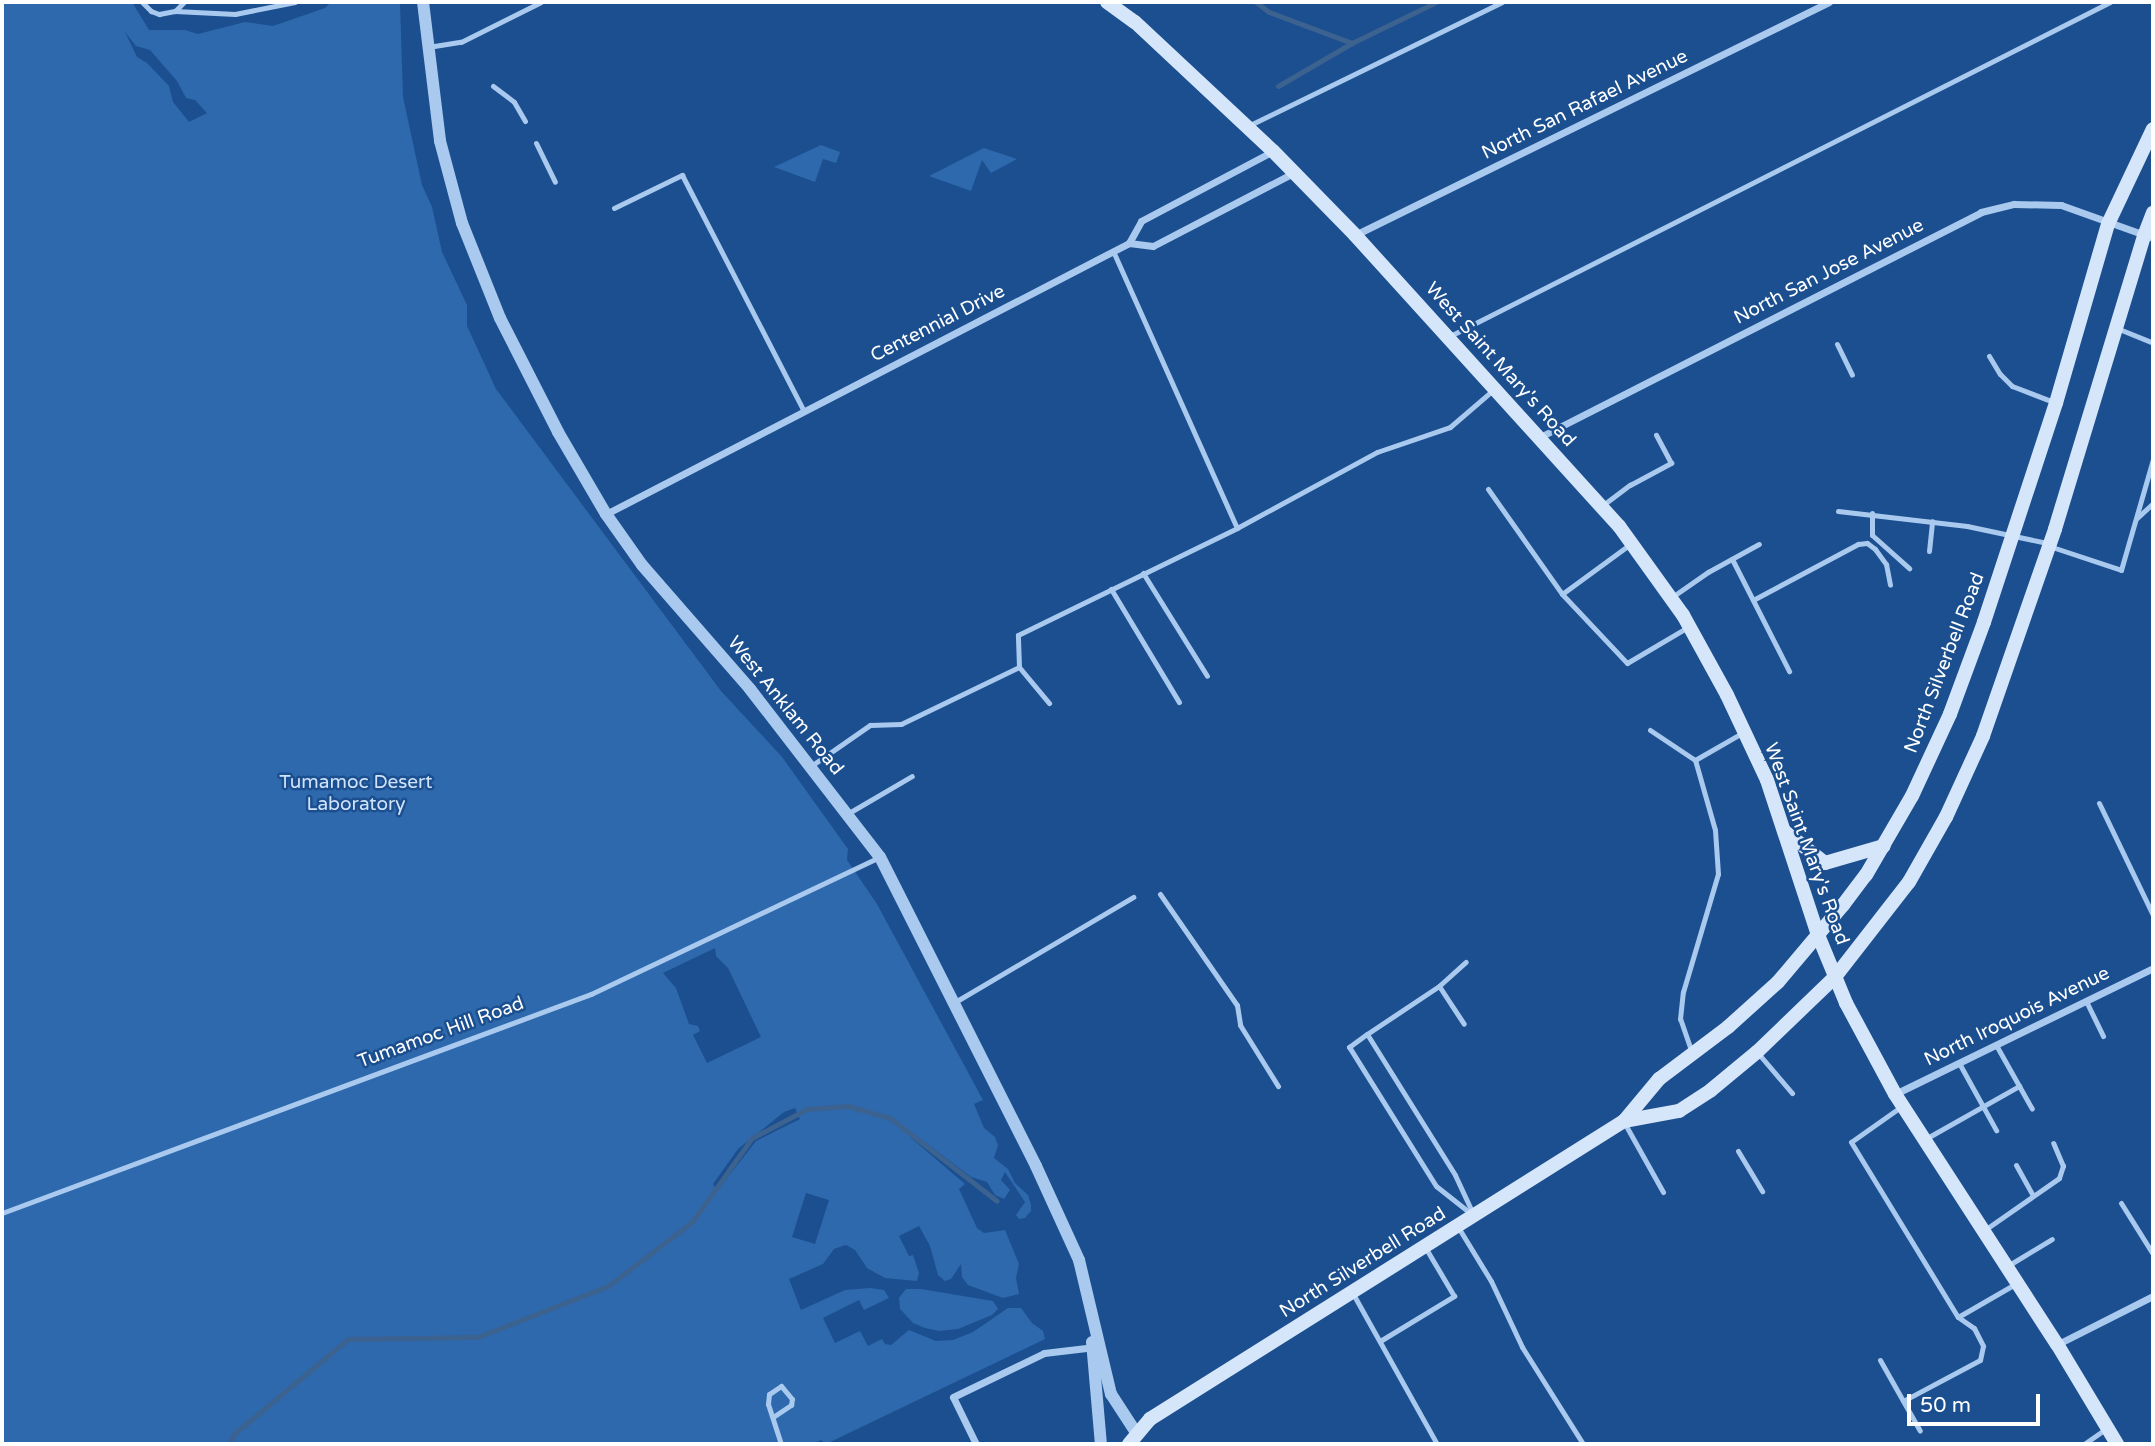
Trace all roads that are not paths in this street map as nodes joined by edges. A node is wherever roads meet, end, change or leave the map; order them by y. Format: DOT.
graph roads {
  1 [pos="142,2"];
  2 [pos="184,2"];
  3 [pos="295,2"];
  4 [pos="423,2"];
  5 [pos="541,2"];
  6 [pos="1107,2"];
  7 [pos="1502,2"];
  8 [pos="1829,2"];
  9 [pos="2110,2"];
  10 [pos="175,11"];
  11 [pos="427,47"];
  12 [pos="493,86"];
  13 [pos="525,121"];
  14 [pos="1247,127"];
  15 [pos="2153,129"];
  16 [pos="536,143"];
  17 [pos="1273,151"];
  18 [pos="1295,172"];
  19 [pos="555,182"];
  20 [pos="614,208"];
  21 [pos="2153,213"];
  22 [pos="2108,224"];
  23 [pos="1355,235"];
  24 [pos="2148,237"];
  25 [pos="1129,243"];
  26 [pos="1113,251"];
  27 [pos="2116,328"];
  28 [pos="1448,337"];
  29 [pos="1837,344"];
  30 [pos="2153,344"];
  31 [pos="1989,356"];
  32 [pos="1852,375"];
  33 [pos="1494,388"];
  34 [pos="2056,403"];
  35 [pos="804,411"];
  36 [pos="1656,435"];
  37 [pos="1540,436"];
  38 [pos="2153,459"];
  39 [pos="1488,489"];
  40 [pos="2153,503"];
  41 [pos="1602,506"];
  42 [pos="1838,511"];
  43 [pos="1872,513"];
  44 [pos="606,514"];
  45 [pos="2136,519"];
  46 [pos="1932,521"];
  47 [pos="1237,528"];
  48 [pos="2013,534"];
  49 [pos="1632,543"];
  50 [pos="1759,544"];
  51 [pos="2050,545"];
  52 [pos="1929,551"];
  53 [pos="1732,559"];
  54 [pos="1909,568"];
  55 [pos="1143,573"];
  56 [pos="1890,584"];
  57 [pos="1111,589"];
  58 [pos="1562,594"];
  59 [pos="1671,598"];
  60 [pos="1753,600"];
  61 [pos="1689,627"];
  62 [pos="1019,667"];
  63 [pos="1789,671"];
  64 [pos="1207,676"];
  65 [pos="1179,702"];
  66 [pos="1049,703"];
  67 [pos="1650,730"];
  68 [pos="1744,732"];
  69 [pos="1695,760"];
  70 [pos="810,767"];
  71 [pos="912,776"];
  72 [pos="2099,803"];
  73 [pos="847,814"];
  74 [pos="1784,831"];
  75 [pos="1884,846"];
  76 [pos="880,857"];
  77 [pos="1160,894"];
  78 [pos="1133,897"];
  79 [pos="2153,915"];
  80 [pos="1818,934"];
  81 [pos="1466,962"];
  82 [pos="2153,968"];
  83 [pos="1835,977"];
  84 [pos="1439,986"];
  85 [pos="2085,1001"];
  86 [pos="952,1004"];
  87 [pos="1464,1024"];
  88 [pos="1367,1034"];
  89 [pos="2103,1036"];
  90 [pos="1996,1045"];
  91 [pos="1757,1052"];
  92 [pos="1693,1055"];
  93 [pos="1959,1063"];
  94 [pos="1278,1086"];
  95 [pos="2019,1086"];
  96 [pos="1792,1093"];
  97 [pos="1898,1100"];
  98 [pos="1983,1106"];
  99 [pos="2032,1109"];
  100 [pos="1623,1121"];
  101 [pos="1996,1130"];
  102 [pos="1924,1139"];
  103 [pos="2053,1143"];
  104 [pos="1738,1151"];
  105 [pos="2016,1166"];
  106 [pos="1762,1191"];
  107 [pos="1663,1192"];
  108 [pos="2033,1196"];
  109 [pos="2121,1203"];
  110 [pos="2,1213"];
  111 [pos="1474,1216"];
  112 [pos="1458,1227"];
  113 [pos="1983,1230"];
  114 [pos="2052,1239"];
  115 [pos="1425,1247"];
  116 [pos="2153,1254"];
  117 [pos="2007,1267"];
  118 [pos="2017,1283"];
  119 [pos="1352,1292"];
  120 [pos="2153,1296"];
  121 [pos="1958,1317"];
  122 [pos="1380,1341"];
  123 [pos="2057,1344"];
  124 [pos="1096,1348"];
  125 [pos="1880,1360"];
  126 [pos="1903,1401"];
  127 [pos="773,1417"];
  128 [pos="2107,1428"];
  129 [pos="1920,1431"];
  130 [pos="1133,1439"];
  131 [pos="781,1444"];
  132 [pos="975,1444"];
  133 [pos="1101,1444"];
  134 [pos="1437,1444"];
  135 [pos="1583,1444"];
  136 [pos="2085,1444"];
  137 [pos="2117,1444"];
  1 -- 10 [label="lane"];
  2 -- 10 [label="lane"];
  3 -- 10 [label="lane"];
  4 -- 11 [label="street, West Anklam Road"];
  5 -- 11 [label="lane"];
  6 -- 14 [label="main road, West Saint Mary's Road"];
  7 -- 14 [label="lane"];
  8 -- 23 [label="street, North San Rafael Avenue"];
  9 -- 28 [label="lane"];
  11 -- 44 [label="street, West Anklam Road"];
  12 -- 13 [label="lane"];
  14 -- 17 [label="main road, West Saint Mary's Road"];
  15 -- 22 [label="main road, North Silverbell Road"];
  16 -- 19 [label="lane"];
  17 -- 18 [label="main road, West Saint Mary's Road"];
  17 -- 25 [label="street, Centennial Drive"];
  18 -- 23 [label="main road, West Saint Mary's Road"];
  18 -- 25 [label="street"];
  20 -- 35 [label="lane"];
  21 -- 24 [label="main road, North Silverbell Road"];
  22 -- 24 [label="street, North San Jose Avenue"];
  22 -- 34 [label="main road, North Silverbell Road"];
  22 -- 37 [label="street, North San Jose Avenue"];
  23 -- 28 [label="main road, West Saint Mary's Road"];
  24 -- 27 [label="main road, North Silverbell Road"];
  25 -- 26 [label="street, Centennial Drive"];
  26 -- 35 [label="street, Centennial Drive"];
  26 -- 47 [label="lane"];
  27 -- 30 [label="lane"];
  27 -- 51 [label="main road, North Silverbell Road"];
  28 -- 33 [label="main road, West Saint Mary's Road"];
  29 -- 32 [label="lane"];
  31 -- 34 [label="lane"];
  33 -- 37 [label="main road, West Saint Mary's Road"];
  33 -- 47 [label="lane"];
  34 -- 48 [label="main road, North Silverbell Road"];
  35 -- 44 [label="street, Centennial Drive"];
  36 -- 41 [label="lane"];
  37 -- 41 [label="main road, West Saint Mary's Road"];
  38 -- 45 [label="lane"];
  39 -- 58 [label="lane"];
  40 -- 45 [label="lane"];
  41 -- 49 [label="main road, West Saint Mary's Road"];
  42 -- 43 [label="lane"];
  43 -- 46 [label="lane"];
  43 -- 54 [label="lane"];
  44 -- 70 [label="street, West Anklam Road"];
  45 -- 51 [label="lane"];
  46 -- 48 [label="lane"];
  46 -- 52 [label="lane"];
  47 -- 55 [label="lane"];
  48 -- 51 [label="lane"];
  48 -- 75 [label="main road, North Silverbell Road"];
  49 -- 58 [label="lane"];
  49 -- 59 [label="main road, West Saint Mary's Road"];
  50 -- 53 [label="lane"];
  51 -- 83 [label="main road, North Silverbell Road"];
  53 -- 59 [label="lane"];
  53 -- 60 [label="lane"];
  55 -- 57 [label="lane"];
  55 -- 64 [label="lane"];
  56 -- 60 [label="lane"];
  57 -- 62 [label="lane"];
  57 -- 65 [label="lane"];
  58 -- 61 [label="lane"];
  59 -- 61 [label="main road, West Saint Mary's Road"];
  60 -- 63 [label="lane"];
  61 -- 68 [label="main road, West Saint Mary's Road"];
  62 -- 66 [label="lane"];
  62 -- 70 [label="lane"];
  67 -- 69 [label="lane"];
  68 -- 69 [label="lane"];
  68 -- 74 [label="main road, West Saint Mary's Road"];
  69 -- 92 [label="lane"];
  70 -- 73 [label="street, West Anklam Road"];
  71 -- 73 [label="lane"];
  72 -- 79 [label="lane"];
  73 -- 76 [label="street, West Anklam Road"];
  74 -- 75 [label="main road"];
  74 -- 80 [label="main road, West Saint Mary's Road"];
  75 -- 80 [label="main road, North Silverbell Road"];
  76 -- 86 [label="street, West Anklam Road"];
  76 -- 110 [label="lane, Tumamoc Hill Road"];
  77 -- 94 [label="lane"];
  78 -- 86 [label="lane"];
  80 -- 83 [label="main road, West Saint Mary's Road"];
  80 -- 92 [label="main road, North Silverbell Road"];
  81 -- 84 [label="lane"];
  82 -- 85 [label="street, North Iroquois Avenue"];
  83 -- 91 [label="main road, North Silverbell Road"];
  83 -- 97 [label="main road, West Saint Mary's Road"];
  84 -- 87 [label="lane"];
  84 -- 88 [label="lane"];
  85 -- 89 [label="lane"];
  85 -- 90 [label="street, North Iroquois Avenue"];
  86 -- 124 [label="street, West Anklam Road"];
  88 -- 111 [label="lane"];
  88 -- 111 [label="lane"];
  90 -- 93 [label="street, North Iroquois Avenue"];
  90 -- 95 [label="lane"];
  91 -- 96 [label="lane"];
  91 -- 100 [label="main road, North Silverbell Road"];
  92 -- 100 [label="main road, North Silverbell Road"];
  93 -- 97 [label="street, North Iroquois Avenue"];
  93 -- 98 [label="lane"];
  95 -- 98 [label="lane"];
  95 -- 99 [label="lane"];
  97 -- 102 [label="main road, West Saint Mary's Road"];
  97 -- 121 [label="lane"];
  98 -- 101 [label="lane"];
  98 -- 102 [label="lane"];
  100 -- 107 [label="lane"];
  100 -- 111 [label="main road, North Silverbell Road"];
  102 -- 113 [label="main road, West Saint Mary's Road"];
  103 -- 108 [label="lane"];
  104 -- 106 [label="lane"];
  105 -- 108 [label="lane"];
  108 -- 113 [label="lane"];
  109 -- 116 [label="lane"];
  111 -- 112 [label="main road, North Silverbell Road"];
  112 -- 115 [label="main road, North Silverbell Road"];
  112 -- 135 [label="lane"];
  113 -- 117 [label="main road, West Saint Mary's Road"];
  114 -- 117 [label="lane"];
  115 -- 119 [label="main road, North Silverbell Road"];
  115 -- 122 [label="lane"];
  117 -- 118 [label="main road, West Saint Mary's Road"];
  118 -- 121 [label="lane"];
  118 -- 123 [label="main road, West Saint Mary's Road"];
  119 -- 122 [label="lane"];
  119 -- 130 [label="main road, North Silverbell Road"];
  120 -- 123 [label="street"];
  121 -- 126 [label="lane"];
  122 -- 134 [label="lane"];
  123 -- 137 [label="main road, West Saint Mary's Road"];
  124 -- 130 [label="street, West Anklam Road"];
  124 -- 132 [label="street"];
  124 -- 133 [label="street"];
  125 -- 126 [label="lane"];
  126 -- 129 [label="lane"];
  127 -- 127 [label="lane"];
  127 -- 131 [label="lane"];
  128 -- 136 [label="lane"];
}
